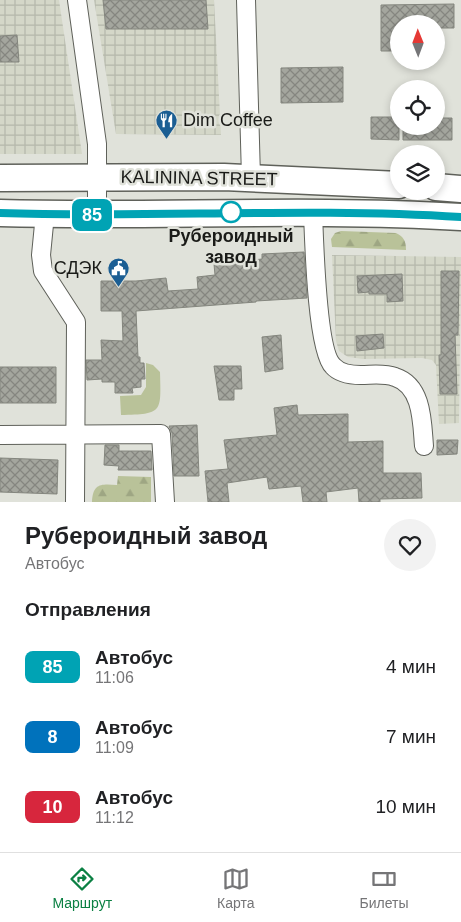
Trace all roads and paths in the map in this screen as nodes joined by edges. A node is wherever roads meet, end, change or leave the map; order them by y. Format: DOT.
graph roads {
  1 [pos="77,0"];
  2 [pos="246,0"];
  3 [pos="97,177"];
  4 [pos="251,177"];
  5 [pos="0,178"];
  6 [pos="361,183"];
  7 [pos="390,185"];
  8 [pos="445,187"];
  9 [pos="461,189"];
  10 [pos="0,213"];
  11 [pos="314,213"];
  12 [pos="45,214"];
  13 [pos="354,214"];
  14 [pos="97,215"];
  15 [pos="461,217"];
  16 [pos="77,434"];
  17 [pos="0,435"];
  18 [pos="424,446"];
  19 [pos="75,502"];
  20 [pos="165,502"];
  1 -- 3 [label="street"];
  2 -- 4 [label="street"];
  3 -- 4 [label="highway, KALININA STREET"];
  3 -- 5 [label="highway, KALININA STREET"];
  3 -- 14 [label="street"];
  4 -- 6 [label="highway, KALININA STREET"];
  6 -- 7 [label="highway, KALININA STREET"];
  6 -- 13 [label="highway"];
  8 -- 9 [label="highway"];
  10 -- 12 [label="highway, KALININA STREET"];
  11 -- 13 [label="highway, KALININA STREET"];
  11 -- 14 [label="highway, KALININA STREET"];
  11 -- 18 [label="street"];
  12 -- 14 [label="highway, KALININA STREET"];
  12 -- 16 [label="street"];
  13 -- 15 [label="highway, KALININA STREET"];
  16 -- 17 [label="street"];
  16 -- 19 [label="street"];
  16 -- 20 [label="street"];
}
